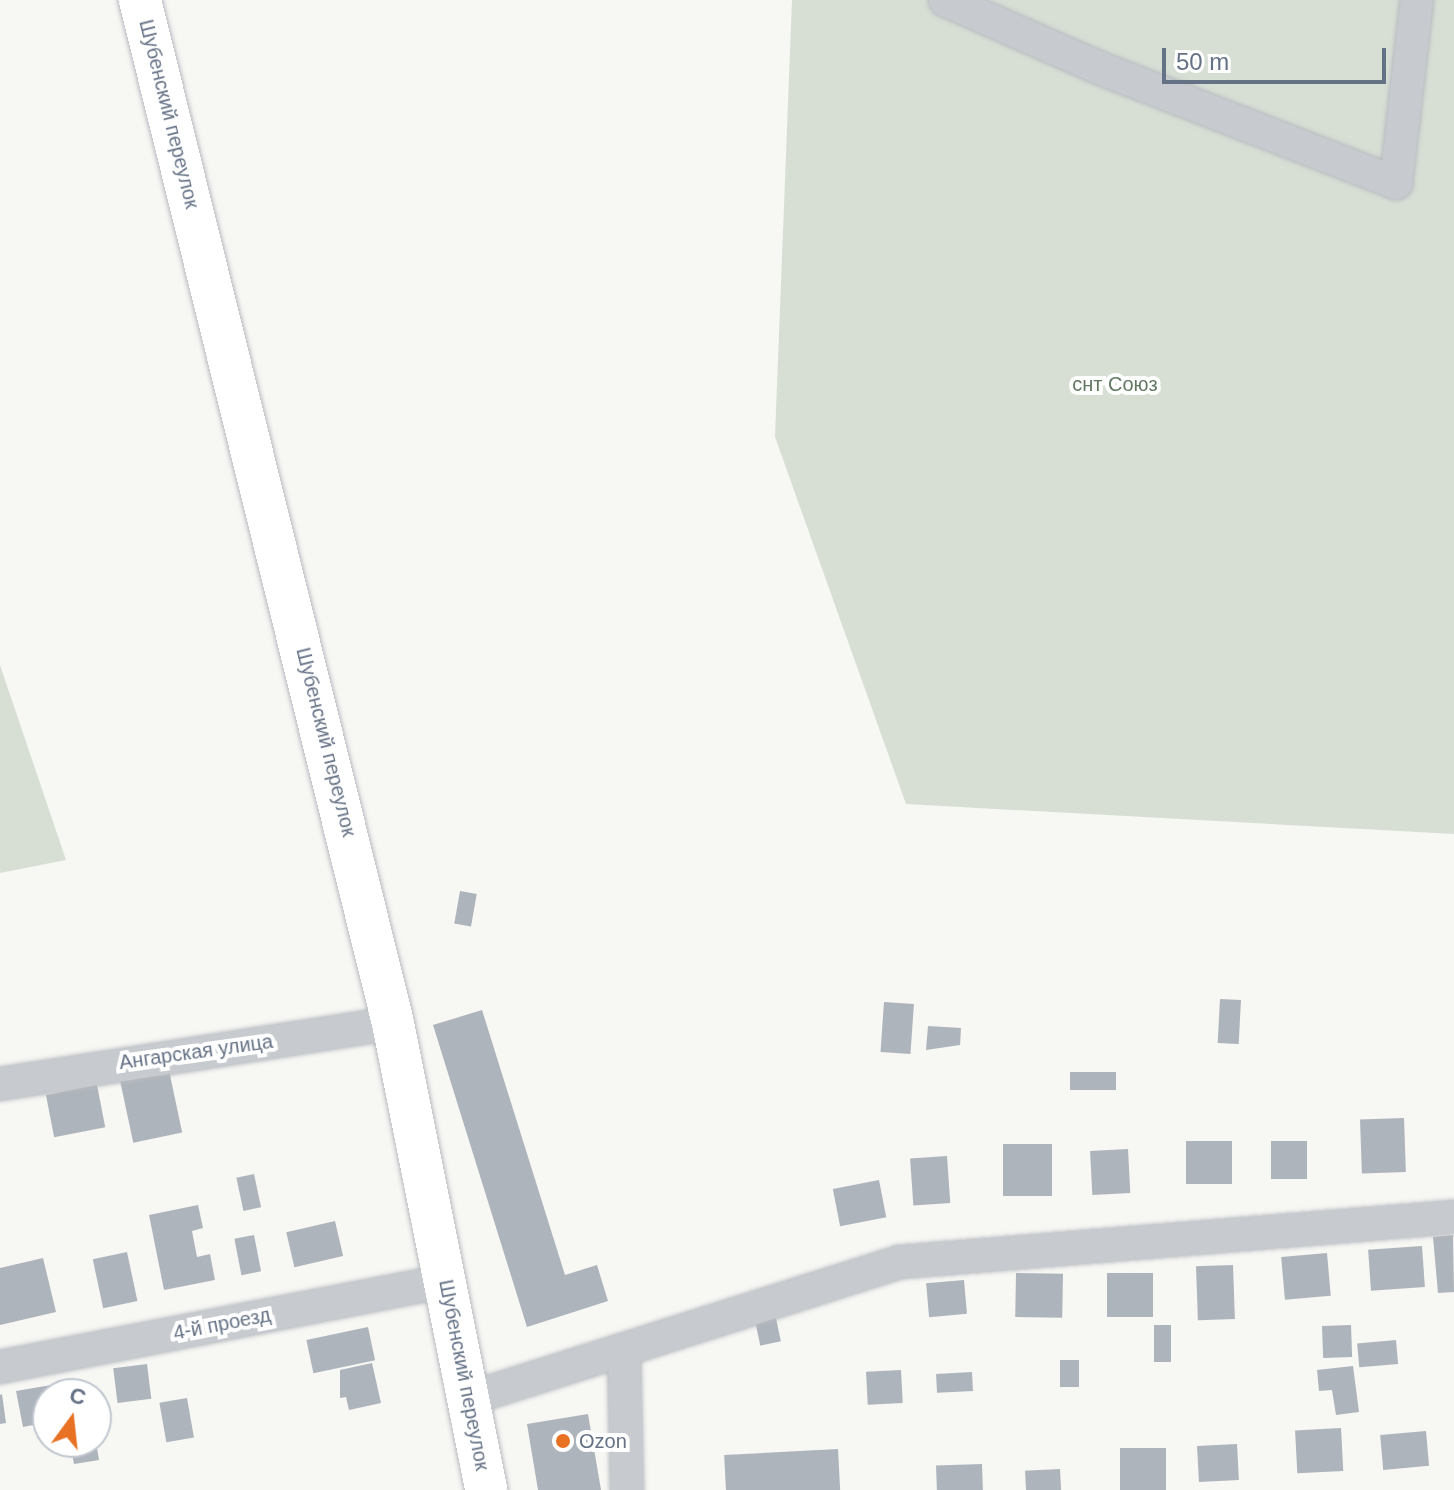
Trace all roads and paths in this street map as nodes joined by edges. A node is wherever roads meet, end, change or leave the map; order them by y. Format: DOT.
graph roads {
  1 [pos="140,0"];
  2 [pos="945,0"];
  3 [pos="1417,0"];
  4 [pos="393,1023"];
  5 [pos="0,1084"];
  6 [pos="1454,1217"];
  7 [pos="445,1281"];
  8 [pos="624,1350"];
  9 [pos="0,1367"];
  10 [pos="468,1399"];
  11 [pos="486,1490"];
  12 [pos="627,1490"];
  1 -- 4 [label="main road, Шубенский переулок"];
  2 -- 3 [label="street"];
  4 -- 5 [label="street, Ангарская улица"];
  4 -- 7 [label="main road, Шубенский переулок"];
  6 -- 8 [label="street"];
  7 -- 9 [label="street, 4-й проезд"];
  7 -- 10 [label="main road, Шубенский переулок"];
  8 -- 10 [label="street"];
  8 -- 12 [label="street"];
  10 -- 11 [label="main road, Шубенский переулок"];
}
